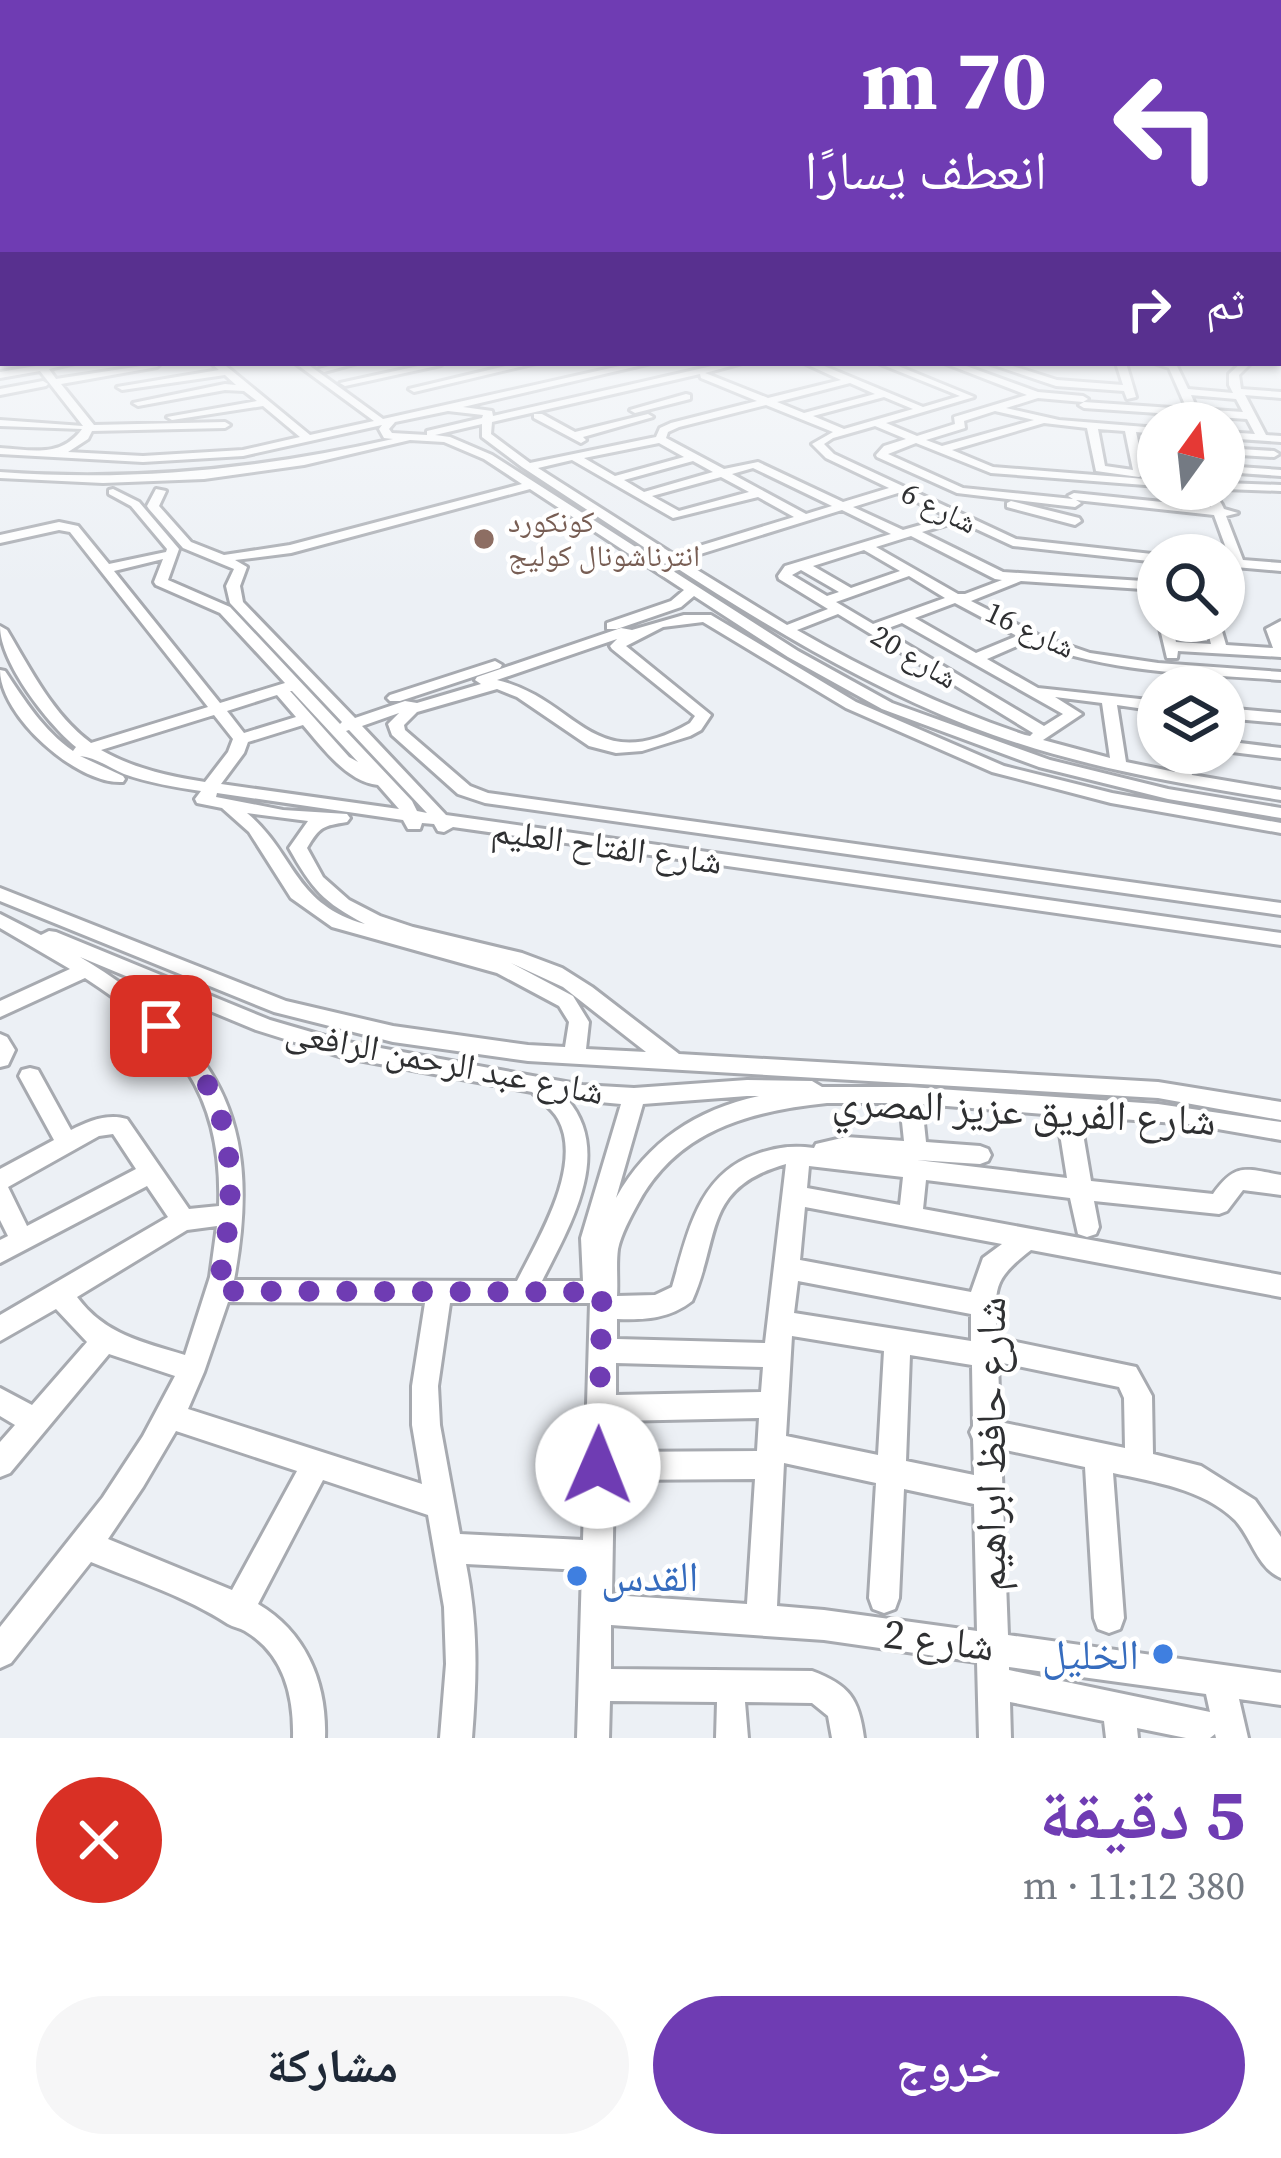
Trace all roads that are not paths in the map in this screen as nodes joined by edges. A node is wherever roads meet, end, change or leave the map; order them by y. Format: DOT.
graph roads {
  1 [pos="7,423"];
  2 [pos="81,423"];
  3 [pos="156,423"];
  4 [pos="162,423"];
  5 [pos="295,423"];
  6 [pos="297,423"];
  7 [pos="366,423"];
  8 [pos="370,423"];
  9 [pos="385,423"];
  10 [pos="479,423"];
  11 [pos="487,423"];
  12 [pos="514,423"];
  13 [pos="550,423"];
  14 [pos="624,423"];
  15 [pos="654,423"];
  16 [pos="697,423"];
  17 [pos="824,423"];
  18 [pos="876,423"];
  19 [pos="958,423"];
  20 [pos="1032,423"];
  21 [pos="1067,423"];
  22 [pos="1136,423"];
  23 [pos="1251,423"];
  24 [pos="225,425"];
  25 [pos="1090,426"];
  26 [pos="84,427"];
  27 [pos="1136,430"];
  28 [pos="843,432"];
  29 [pos="664,433"];
  30 [pos="312,434"];
  31 [pos="572,436"];
  32 [pos="416,437"];
  33 [pos="1245,437"];
  34 [pos="1260,438"];
  35 [pos="1281,439"];
  36 [pos="915,440"];
  37 [pos="457,442"];
  38 [pos="248,446"];
  39 [pos="597,449"];
  40 [pos="63,450"];
  41 [pos="491,450"];
  42 [pos="940,450"];
  43 [pos="2,451"];
  44 [pos="678,451"];
  45 [pos="1245,452"];
  46 [pos="1274,454"];
  47 [pos="572,456"];
  48 [pos="1137,456"];
  49 [pos="330,458"];
  50 [pos="692,458"];
  51 [pos="529,466"];
  52 [pos="1245,470"];
  53 [pos="1281,471"];
  54 [pos="600,472"];
  55 [pos="720,472"];
  56 [pos="301,473"];
  57 [pos="1137,473"];
  58 [pos="0,475"];
  59 [pos="1074,477"];
  60 [pos="617,482"];
  61 [pos="1137,482"];
  62 [pos="0,484"];
  63 [pos="531,485"];
  64 [pos="63,486"];
  65 [pos="898,488"];
  66 [pos="1245,488"];
  67 [pos="1281,488"];
  68 [pos="662,489"];
  69 [pos="160,491"];
  70 [pos="112,492"];
  71 [pos="760,494"];
  72 [pos="990,495"];
  73 [pos="575,496"];
  74 [pos="641,496"];
  75 [pos="1074,500"];
  76 [pos="839,507"];
  77 [pos="1223,510"];
  78 [pos="1226,510"];
  79 [pos="702,512"];
  80 [pos="1226,513"];
  81 [pos="805,518"];
  82 [pos="957,518"];
  83 [pos="1075,520"];
  84 [pos="1239,531"];
  85 [pos="907,534"];
  86 [pos="1228,534"];
  87 [pos="0,539"];
  88 [pos="864,545"];
  89 [pos="291,549"];
  90 [pos="1053,549"];
  91 [pos="1076,551"];
  92 [pos="216,555"];
  93 [pos="1137,556"];
  94 [pos="674,558"];
  95 [pos="165,563"];
  96 [pos="1245,564"];
  97 [pos="652,565"];
  98 [pos="802,565"];
  99 [pos="1281,567"];
  100 [pos="106,569"];
  101 [pos="912,571"];
  102 [pos="1019,577"];
  103 [pos="1053,578"];
  104 [pos="238,579"];
  105 [pos="1137,584"];
  106 [pos="171,590"];
  107 [pos="692,590"];
  108 [pos="850,593"];
  109 [pos="126,594"];
  110 [pos="189,594"];
  111 [pos="962,598"];
  112 [pos="830,606"];
  113 [pos="728,612"];
  114 [pos="904,618"];
  115 [pos="1281,625"];
  116 [pos="788,628"];
  117 [pos="870,630"];
  118 [pos="0,631"];
  119 [pos="1030,635"];
  120 [pos="1169,642"];
  121 [pos="1218,642"];
  122 [pos="1170,646"];
  123 [pos="1220,650"];
  124 [pos="1281,652"];
  125 [pos="976,658"];
  126 [pos="1148,664"];
  127 [pos="1174,665"];
  128 [pos="0,674"];
  129 [pos="1281,676"];
  130 [pos="287,688"];
  131 [pos="1031,689"];
  132 [pos="1109,700"];
  133 [pos="1137,702"];
  134 [pos="218,709"];
  135 [pos="1245,715"];
  136 [pos="1281,718"];
  137 [pos="329,722"];
  138 [pos="1036,737"];
  139 [pos="241,739"];
  140 [pos="1245,749"];
  141 [pos="75,753"];
  142 [pos="1010,753"];
  143 [pos="1281,753"];
  144 [pos="1119,766"];
  145 [pos="998,770"];
  146 [pos="1183,774"];
  147 [pos="1185,780"];
  148 [pos="213,796"];
  149 [pos="1281,796"];
  150 [pos="1281,813"];
  151 [pos="332,817"];
  152 [pos="413,822"];
  153 [pos="658,822"];
  154 [pos="444,827"];
  155 [pos="1281,828"];
  156 [pos="646,855"];
  157 [pos="0,894"];
  158 [pos="1281,909"];
  159 [pos="0,919"];
  160 [pos="1281,939"];
  161 [pos="1281,951"];
  162 [pos="85,970"];
  163 [pos="0,1010"];
  164 [pos="482,1048"];
  165 [pos="574,1055"];
  166 [pos="679,1060"];
  167 [pos="707,1063"];
  168 [pos="472,1073"];
  169 [pos="30,1076"];
  170 [pos="532,1084"];
  171 [pos="720,1090"];
  172 [pos="840,1092"];
  173 [pos="634,1096"];
  174 [pos="910,1097"];
  175 [pos="1067,1107"];
  176 [pos="1281,1111"];
  177 [pos="1281,1131"];
  178 [pos="67,1143"];
  179 [pos="807,1154"];
  180 [pos="980,1155"];
  181 [pos="916,1160"];
  182 [pos="152,1172"];
  183 [pos="0,1180"];
  184 [pos="1281,1185"];
  185 [pos="1081,1190"];
  186 [pos="0,1194"];
  187 [pos="794,1195"];
  188 [pos="910,1216"];
  189 [pos="183,1220"];
  190 [pos="232,1222"];
  191 [pos="1087,1227"];
  192 [pos="1027,1239"];
  193 [pos="11,1246"];
  194 [pos="786,1268"];
  195 [pos="1281,1286"];
  196 [pos="217,1291"];
  197 [pos="60,1294"];
  198 [pos="439,1294"];
  199 [pos="523,1294"];
  200 [pos="601,1300"];
  201 [pos="983,1305"];
  202 [pos="779,1322"];
  203 [pos="0,1329"];
  204 [pos="104,1341"];
  205 [pos="898,1341"];
  206 [pos="982,1350"];
  207 [pos="600,1351"];
  208 [pos="777,1355"];
  209 [pos="192,1369"];
  210 [pos="0,1401"];
  211 [pos="773,1405"];
  212 [pos="599,1408"];
  213 [pos="170,1416"];
  214 [pos="34,1422"];
  215 [pos="984,1432"];
  216 [pos="769,1455"];
  217 [pos="1098,1456"];
  218 [pos="0,1462"];
  219 [pos="316,1464"];
  220 [pos="1139,1465"];
  221 [pos="598,1466"];
  222 [pos="891,1472"];
  223 [pos="986,1492"];
  224 [pos="442,1505"];
  225 [pos="86,1544"];
  226 [pos="452,1548"];
  227 [pos="596,1556"];
  228 [pos="1281,1563"];
  229 [pos="884,1598"];
  230 [pos="596,1609"];
  231 [pos="237,1612"];
  232 [pos="1109,1618"];
  233 [pos="761,1620"];
  234 [pos="993,1646"];
  235 [pos="0,1652"];
  236 [pos="1219,1681"];
  237 [pos="994,1683"];
  238 [pos="594,1684"];
  239 [pos="1281,1689"];
  240 [pos="1120,1723"];
  241 [pos="1217,1732"];
  242 [pos="309,1738"];
  243 [pos="456,1738"];
  244 [pos="593,1738"];
  245 [pos="848,1738"];
  246 [pos="995,1738"];
  1 -- 26 [label="street"];
  2 -- 26 [label="street"];
  3 -- 26 [label="street"];
  4 -- 24 [label="street"];
  5 -- 30 [label="street"];
  6 -- 30 [label="street"];
  7 -- 30 [label="street"];
  8 -- 43 [label="street"];
  9 -- 32 [label="street"];
  10 -- 32 [label="street"];
  11 -- 41 [label="street"];
  12 -- 41 [label="street"];
  13 -- 31 [label="street"];
  14 -- 31 [label="street"];
  15 -- 29 [label="street"];
  16 -- 29 [label="street"];
  17 -- 28 [label="street"];
  18 -- 28 [label="street"];
  18 -- 36 [label="street"];
  19 -- 36 [label="street"];
  20 -- 42 [label="street"];
  21 -- 25 [label="street"];
  22 -- 27 [label="street"];
  23 -- 34 [label="street"];
  24 -- 38 [label="street"];
  25 -- 27 [label="street"];
  25 -- 57 [label="street"];
  26 -- 40 [label="street"];
  27 -- 48 [label="street"];
  28 -- 65 [label="street, شارع 6"];
  29 -- 39 [label="street"];
  29 -- 44 [label="street"];
  30 -- 38 [label="street"];
  31 -- 39 [label="street"];
  32 -- 37 [label="street"];
  32 -- 49 [label="street"];
  33 -- 34 [label="street"];
  34 -- 35 [label="street"];
  34 -- 46 [label="street"];
  36 -- 42 [label="street"];
  36 -- 72 [label="street"];
  37 -- 41 [label="street"];
  37 -- 56 [label="street"];
  38 -- 40 [label="street"];
  39 -- 47 [label="street"];
  40 -- 43 [label="street"];
  41 -- 51 [label="street"];
  41 -- 63 [label="street"];
  42 -- 59 [label="street"];
  44 -- 50 [label="street"];
  44 -- 54 [label="street"];
  45 -- 46 [label="street"];
  46 -- 53 [label="street"];
  47 -- 51 [label="street"];
  47 -- 54 [label="street"];
  49 -- 56 [label="street"];
  49 -- 64 [label="street"];
  50 -- 55 [label="street"];
  50 -- 60 [label="street"];
  51 -- 73 [label="street"];
  52 -- 53 [label="street"];
  54 -- 60 [label="street"];
  55 -- 68 [label="street"];
  55 -- 71 [label="street"];
  55 -- 76 [label="street"];
  56 -- 69 [label="street"];
  58 -- 64 [label="street"];
  59 -- 61 [label="street"];
  59 -- 75 [label="street"];
  60 -- 73 [label="street"];
  60 -- 74 [label="street"];
  62 -- 64 [label="street"];
  63 -- 89 [label="street"];
  63 -- 97 [label="street"];
  64 -- 70 [label="street"];
  65 -- 76 [label="street"];
  65 -- 82 [label="street, شارع 6"];
  66 -- 67 [label="street"];
  68 -- 74 [label="street"];
  68 -- 79 [label="street"];
  69 -- 70 [label="street"];
  69 -- 92 [label="street"];
  70 -- 95 [label="street"];
  71 -- 79 [label="street"];
  71 -- 81 [label="street"];
  72 -- 75 [label="street"];
  72 -- 83 [label="street"];
  73 -- 94 [label="street"];
  74 -- 79 [label="street"];
  75 -- 80 [label="street"];
  75 -- 83 [label="street"];
  76 -- 81 [label="street"];
  76 -- 85 [label="street"];
  77 -- 80 [label="street"];
  78 -- 80 [label="street"];
  80 -- 84 [label="street"];
  80 -- 86 [label="street"];
  81 -- 94 [label="street"];
  82 -- 85 [label="street"];
  82 -- 90 [label="street, شارع 6"];
  83 -- 91 [label="street"];
  85 -- 88 [label="street"];
  85 -- 102 [label="street"];
  87 -- 100 [label="street"];
  88 -- 98 [label="street"];
  88 -- 101 [label="street, شارع 16"];
  89 -- 92 [label="street"];
  89 -- 104 [label="street"];
  90 -- 91 [label="street, شارع 6"];
  90 -- 103 [label="street"];
  91 -- 93 [label="street, شارع 6"];
  92 -- 95 [label="street"];
  92 -- 104 [label="street"];
  94 -- 97 [label="street"];
  94 -- 116 [label="street"];
  95 -- 100 [label="street"];
  95 -- 106 [label="street"];
  95 -- 109 [label="street"];
  96 -- 99 [label="street"];
  97 -- 107 [label="street"];
  98 -- 108 [label="street"];
  98 -- 112 [label="street, شارع 20"];
  100 -- 109 [label="street"];
  101 -- 108 [label="street"];
  101 -- 111 [label="street, شارع 16"];
  102 -- 103 [label="street"];
  102 -- 111 [label="street"];
  103 -- 105 [label="street"];
  104 -- 110 [label="street"];
  104 -- 137 [label="street"];
  106 -- 109 [label="street"];
  106 -- 110 [label="street"];
  107 -- 113 [label="street"];
  107 -- 137 [label="street"];
  108 -- 112 [label="street"];
  109 -- 134 [label="street"];
  110 -- 130 [label="street"];
  111 -- 114 [label="street"];
  111 -- 119 [label="street, شارع 16"];
  112 -- 116 [label="street"];
  112 -- 117 [label="street, شارع 20"];
  113 -- 137 [label="street"];
  113 -- 142 [label="street"];
  114 -- 117 [label="street"];
  114 -- 125 [label="street"];
  115 -- 124 [label="street"];
  116 -- 138 [label="street"];
  117 -- 138 [label="street, شارع 20"];
  118 -- 141 [label="street, شارع الفتاح العليم"];
  119 -- 125 [label="street"];
  119 -- 126 [label="street, شارع 16"];
  120 -- 122 [label="street"];
  121 -- 123 [label="street"];
  122 -- 123 [label="street"];
  122 -- 127 [label="street"];
  123 -- 124 [label="street"];
  125 -- 131 [label="street"];
  126 -- 127 [label="street, شارع 16"];
  127 -- 129 [label="street, شارع 16"];
  128 -- 141 [label="street, شارع الفتاح العليم"];
  130 -- 134 [label="street"];
  130 -- 137 [label="street"];
  131 -- 132 [label="street"];
  131 -- 138 [label="street"];
  132 -- 133 [label="street"];
  132 -- 144 [label="street"];
  134 -- 139 [label="street"];
  134 -- 141 [label="street"];
  135 -- 136 [label="street"];
  137 -- 139 [label="street"];
  137 -- 152 [label="street"];
  137 -- 154 [label="street"];
  138 -- 144 [label="street"];
  139 -- 148 [label="street"];
  140 -- 143 [label="street"];
  141 -- 148 [label="street, شارع الفتاح العليم"];
  142 -- 145 [label="street"];
  142 -- 150 [label="street"];
  144 -- 147 [label="street"];
  145 -- 153 [label="street"];
  145 -- 155 [label="street"];
  146 -- 147 [label="street"];
  147 -- 149 [label="street"];
  148 -- 151 [label="street, شارع الفتاح العليم"];
  148 -- 152 [label="street, شارع الفتاح العليم"];
  148 -- 165 [label="street"];
  151 -- 152 [label="street, شارع الفتاح العليم"];
  151 -- 166 [label="street"];
  152 -- 154 [label="street, شارع الفتاح العليم"];
  153 -- 156 [label="street"];
  153 -- 158 [label="street"];
  154 -- 156 [label="street, شارع الفتاح العليم"];
  156 -- 160 [label="street, شارع الفتاح العليم"];
  156 -- 161 [label="street, شارع الفتاح العليم"];
  157 -- 164 [label="street, شارع عبد الرحمن الرافعى"];
  159 -- 162 [label="street, شارع عبد الرحمن الرافعى"];
  159 -- 168 [label="street, شارع عبد الرحمن الرافعى"];
  162 -- 163 [label="street"];
  162 -- 190 [label="street, شارع عبد الرحمن الرافعى"];
  164 -- 165 [label="street, شارع الفريق عزيز المصري"];
  164 -- 168 [label="street"];
  165 -- 166 [label="street, شارع الفريق عزيز المصري"];
  166 -- 167 [label="street, شارع الفريق عزيز المصري"];
  167 -- 171 [label="street"];
  167 -- 176 [label="street, شارع الفريق عزيز المصري"];
  168 -- 170 [label="street, شارع عبد الرحمن الرافعى"];
  169 -- 178 [label="street"];
  170 -- 173 [label="street, شارع عبد الرحمن الرافعى"];
  170 -- 199 [label="street"];
  171 -- 172 [label="street, شارع عبد الرحمن الرافعى"];
  171 -- 173 [label="street, شارع عبد الرحمن الرافعى"];
  172 -- 174 [label="street, شارع الفريق عزيز المصري"];
  172 -- 200 [label="street, شارع الفريق عزيز المصري"];
  173 -- 200 [label="street"];
  174 -- 175 [label="street, شارع الفريق عزيز المصري"];
  174 -- 181 [label="street"];
  175 -- 177 [label="street, شارع الفريق عزيز المصري"];
  175 -- 185 [label="street"];
  178 -- 182 [label="street"];
  178 -- 183 [label="street"];
  179 -- 181 [label="street"];
  179 -- 187 [label="street"];
  179 -- 200 [label="street"];
  180 -- 181 [label="street"];
  181 -- 185 [label="street"];
  181 -- 188 [label="street"];
  182 -- 189 [label="street"];
  182 -- 193 [label="street"];
  184 -- 185 [label="street"];
  185 -- 191 [label="street"];
  186 -- 193 [label="street"];
  187 -- 188 [label="street"];
  187 -- 194 [label="street"];
  188 -- 192 [label="street"];
  189 -- 190 [label="street"];
  189 -- 197 [label="street"];
  190 -- 196 [label="street, شارع عبد الرحمن الرافعى"];
  192 -- 195 [label="street"];
  192 -- 201 [label="street, شارع حافظ ابراهيم"];
  194 -- 201 [label="street"];
  194 -- 202 [label="street"];
  196 -- 198 [label="street"];
  196 -- 209 [label="street, شارع عبد الرحمن الرافعى"];
  197 -- 203 [label="street"];
  197 -- 204 [label="street"];
  198 -- 199 [label="street"];
  198 -- 224 [label="street"];
  199 -- 200 [label="street"];
  200 -- 207 [label="street, شارع الفريق عزيز المصري"];
  201 -- 206 [label="street, شارع حافظ ابراهيم"];
  202 -- 205 [label="street"];
  202 -- 208 [label="street"];
  204 -- 209 [label="street"];
  204 -- 214 [label="street"];
  205 -- 206 [label="street"];
  205 -- 222 [label="street"];
  206 -- 215 [label="street, شارع حافظ ابراهيم"];
  206 -- 220 [label="street"];
  207 -- 208 [label="street"];
  207 -- 212 [label="street, شارع الفريق عزيز المصري"];
  208 -- 211 [label="street"];
  209 -- 213 [label="street, شارع عبد الرحمن الرافعى"];
  210 -- 214 [label="street"];
  211 -- 212 [label="street"];
  211 -- 216 [label="street"];
  212 -- 221 [label="street, شارع الفريق عزيز المصري"];
  213 -- 219 [label="street"];
  213 -- 225 [label="street, شارع عبد الرحمن الرافعى"];
  214 -- 218 [label="street"];
  215 -- 217 [label="street"];
  215 -- 223 [label="street, شارع حافظ ابراهيم"];
  216 -- 221 [label="street"];
  216 -- 222 [label="street"];
  216 -- 233 [label="street"];
  217 -- 220 [label="street"];
  217 -- 232 [label="street"];
  219 -- 224 [label="street"];
  219 -- 231 [label="street"];
  220 -- 228 [label="street"];
  221 -- 227 [label="street, شارع الفريق عزيز المصري"];
  222 -- 223 [label="street"];
  222 -- 229 [label="street"];
  223 -- 234 [label="street, شارع حافظ ابراهيم"];
  224 -- 226 [label="street"];
  225 -- 231 [label="street"];
  225 -- 235 [label="street, شارع عبد الرحمن الرافعى"];
  226 -- 227 [label="street"];
  226 -- 243 [label="street"];
  227 -- 230 [label="street, شارع الفريق عزيز المصري"];
  230 -- 233 [label="street, شارع 2"];
  230 -- 238 [label="street, شارع الفريق عزيز المصري"];
  231 -- 242 [label="street"];
  233 -- 234 [label="street, شارع 2"];
  234 -- 236 [label="street, شارع 2"];
  234 -- 237 [label="street, شارع حافظ ابراهيم"];
  236 -- 239 [label="street, شارع 2"];
  236 -- 241 [label="street"];
  237 -- 240 [label="street"];
  237 -- 246 [label="street, شارع حافظ ابراهيم"];
  238 -- 244 [label="street, شارع الفريق عزيز المصري"];
  238 -- 245 [label="street"];
  240 -- 241 [label="street"];
}
